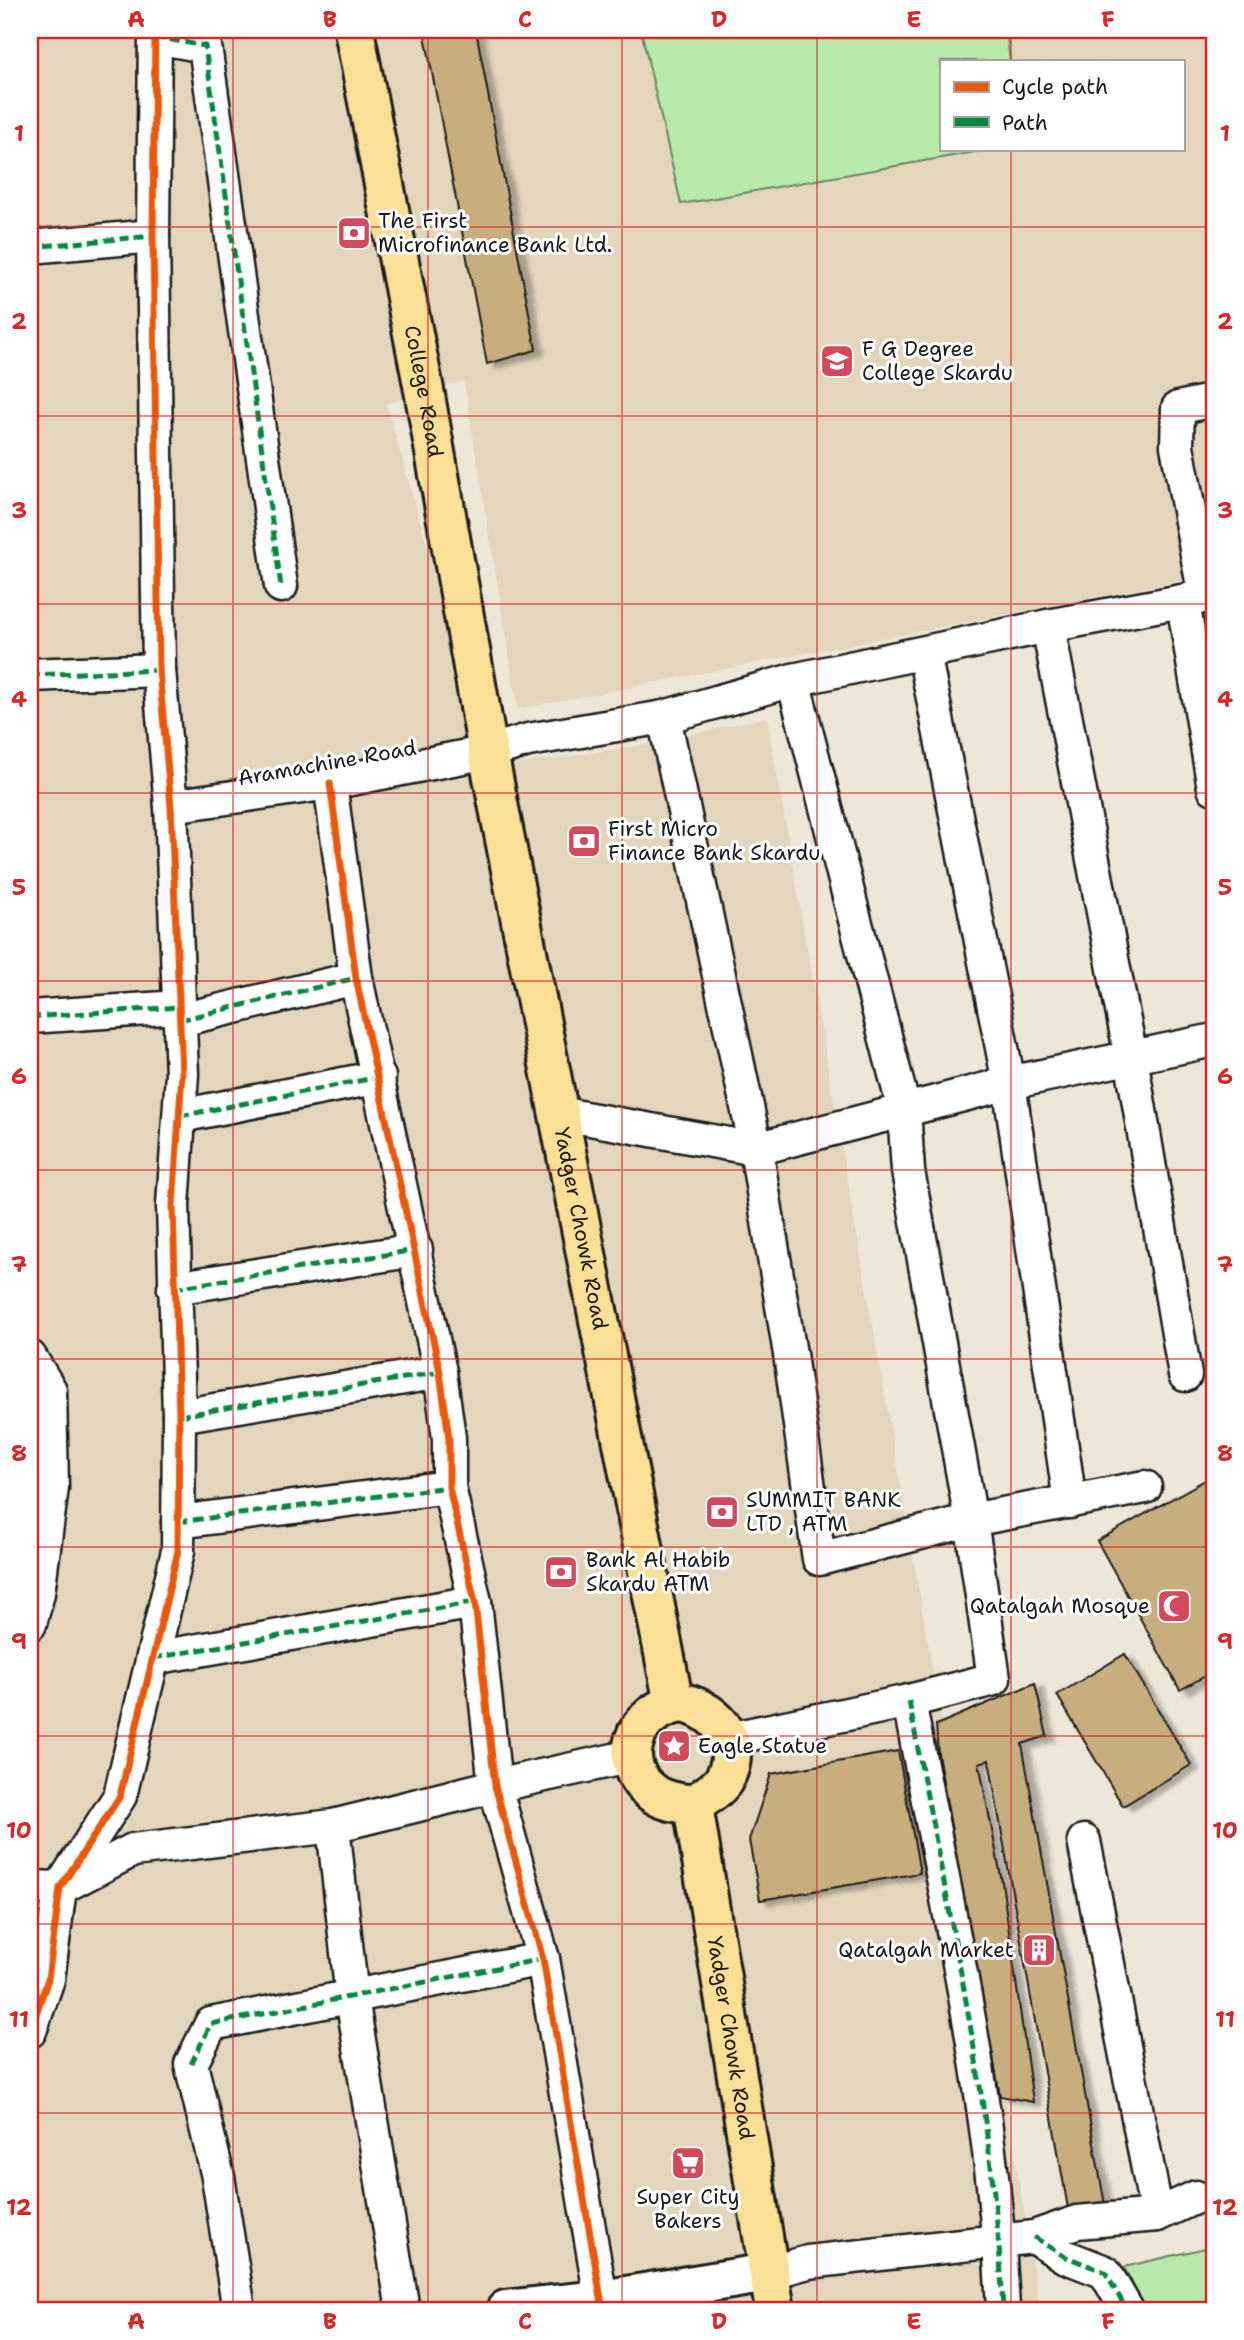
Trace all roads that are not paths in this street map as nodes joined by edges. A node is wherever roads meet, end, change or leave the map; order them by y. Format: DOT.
graph roads {
  1 [pos="354,30"];
  2 [pos="155,34"];
  3 [pos="153,236"];
  4 [pos="30,247"];
  5 [pos="1214,400"];
  6 [pos="281,586"];
  7 [pos="1201,598"];
  8 [pos="1048,626"];
  9 [pos="924,653"];
  10 [pos="159,670"];
  11 [pos="30,675"];
  12 [pos="793,680"];
  13 [pos="664,717"];
  14 [pos="488,752"];
  15 [pos="330,783"];
  16 [pos="1214,788"];
  17 [pos="171,806"];
  18 [pos="356,978"];
  19 [pos="179,1013"];
  20 [pos="30,1017"];
  21 [pos="1214,1040"];
  22 [pos="1131,1057"];
  23 [pos="379,1077"];
  24 [pos="1009,1083"];
  25 [pos="904,1109"];
  26 [pos="557,1113"];
  27 [pos="180,1116"];
  28 [pos="757,1149"];
  29 [pos="416,1250"];
  30 [pos="174,1288"];
  31 [pos="30,1357"];
  32 [pos="440,1372"];
  33 [pos="1185,1374"];
  34 [pos="179,1416"];
  35 [pos="1145,1487"];
  36 [pos="449,1488"];
  37 [pos="1070,1502"];
  38 [pos="971,1520"];
  39 [pos="178,1521"];
  40 [pos="475,1602"];
  41 [pos="30,1625"];
  42 [pos="153,1658"];
  43 [pos="909,1700"];
  44 [pos="674,1704"];
  45 [pos="728,1739"];
  46 [pos="632,1756"];
  47 [pos="495,1786"];
  48 [pos="693,1805"];
  49 [pos="333,1826"];
  50 [pos="1084,1841"];
  51 [pos="45,1888"];
  52 [pos="543,1959"];
  53 [pos="352,1998"];
  54 [pos="30,2031"];
  55 [pos="1196,2197"];
  56 [pos="1157,2215"];
  57 [pos="1034,2237"];
  58 [pos="1000,2239"];
  59 [pos="768,2273"];
  60 [pos="602,2305"];
  61 [pos="239,2310"];
  62 [pos="403,2310"];
  63 [pos="506,2310"];
  64 [pos="775,2310"];
  65 [pos="1003,2310"];
  66 [pos="1127,2310"];
  1 -- 14 [label="highway, College Road"];
  2 -- 3 [label="street"];
  2 -- 6 [label="street"];
  3 -- 4 [label="street"];
  3 -- 10 [label="street"];
  5 -- 7 [label="street"];
  7 -- 8 [label="street, Aramachine Road"];
  7 -- 16 [label="street"];
  8 -- 9 [label="street, Aramachine Road"];
  8 -- 22 [label="street"];
  9 -- 12 [label="street, Aramachine Road"];
  9 -- 24 [label="street"];
  10 -- 11 [label="street"];
  10 -- 17 [label="street"];
  12 -- 13 [label="street, Aramachine Road"];
  12 -- 25 [label="street"];
  13 -- 14 [label="street, Aramachine Road"];
  13 -- 28 [label="street"];
  14 -- 15 [label="street, Aramachine Road"];
  14 -- 26 [label="highway, Yadger Chowk Road"];
  15 -- 17 [label="street, Aramachine Road"];
  15 -- 18 [label="street"];
  17 -- 19 [label="street"];
  18 -- 19 [label="street"];
  18 -- 23 [label="street"];
  19 -- 20 [label="street"];
  19 -- 27 [label="street"];
  21 -- 22 [label="street"];
  22 -- 24 [label="street"];
  22 -- 33 [label="street"];
  23 -- 27 [label="street"];
  23 -- 29 [label="street"];
  24 -- 25 [label="street"];
  24 -- 37 [label="street"];
  25 -- 28 [label="street"];
  25 -- 38 [label="street"];
  26 -- 28 [label="street"];
  26 -- 44 [label="highway, Yadger Chowk Road"];
  27 -- 30 [label="street"];
  28 -- 38 [label="street"];
  29 -- 30 [label="street"];
  29 -- 32 [label="street"];
  30 -- 34 [label="street"];
  31 -- 41 [label="street"];
  32 -- 34 [label="street"];
  32 -- 36 [label="street"];
  34 -- 39 [label="street"];
  35 -- 37 [label="street"];
  36 -- 39 [label="street"];
  36 -- 40 [label="street"];
  37 -- 38 [label="street"];
  38 -- 43 [label="street"];
  39 -- 42 [label="street"];
  40 -- 42 [label="street"];
  40 -- 47 [label="street"];
  42 -- 51 [label="street"];
  43 -- 45 [label="street"];
  43 -- 58 [label="street"];
  44 -- 45 [label="highway"];
  44 -- 46 [label="highway"];
  45 -- 48 [label="highway"];
  46 -- 47 [label="street"];
  46 -- 48 [label="highway"];
  47 -- 49 [label="street"];
  47 -- 52 [label="street"];
  48 -- 59 [label="highway, Yadger Chowk Road"];
  49 -- 51 [label="street"];
  49 -- 53 [label="street"];
  50 -- 56 [label="street"];
  51 -- 54 [label="street"];
  52 -- 53 [label="street"];
  52 -- 60 [label="street"];
  53 -- 61 [label="street"];
  53 -- 62 [label="street"];
  55 -- 56 [label="street"];
  56 -- 57 [label="street"];
  57 -- 58 [label="street"];
  57 -- 66 [label="street"];
  58 -- 59 [label="street"];
  58 -- 65 [label="street"];
  59 -- 60 [label="street"];
  59 -- 64 [label="highway, Yadger Chowk Road"];
  60 -- 63 [label="street"];
}
